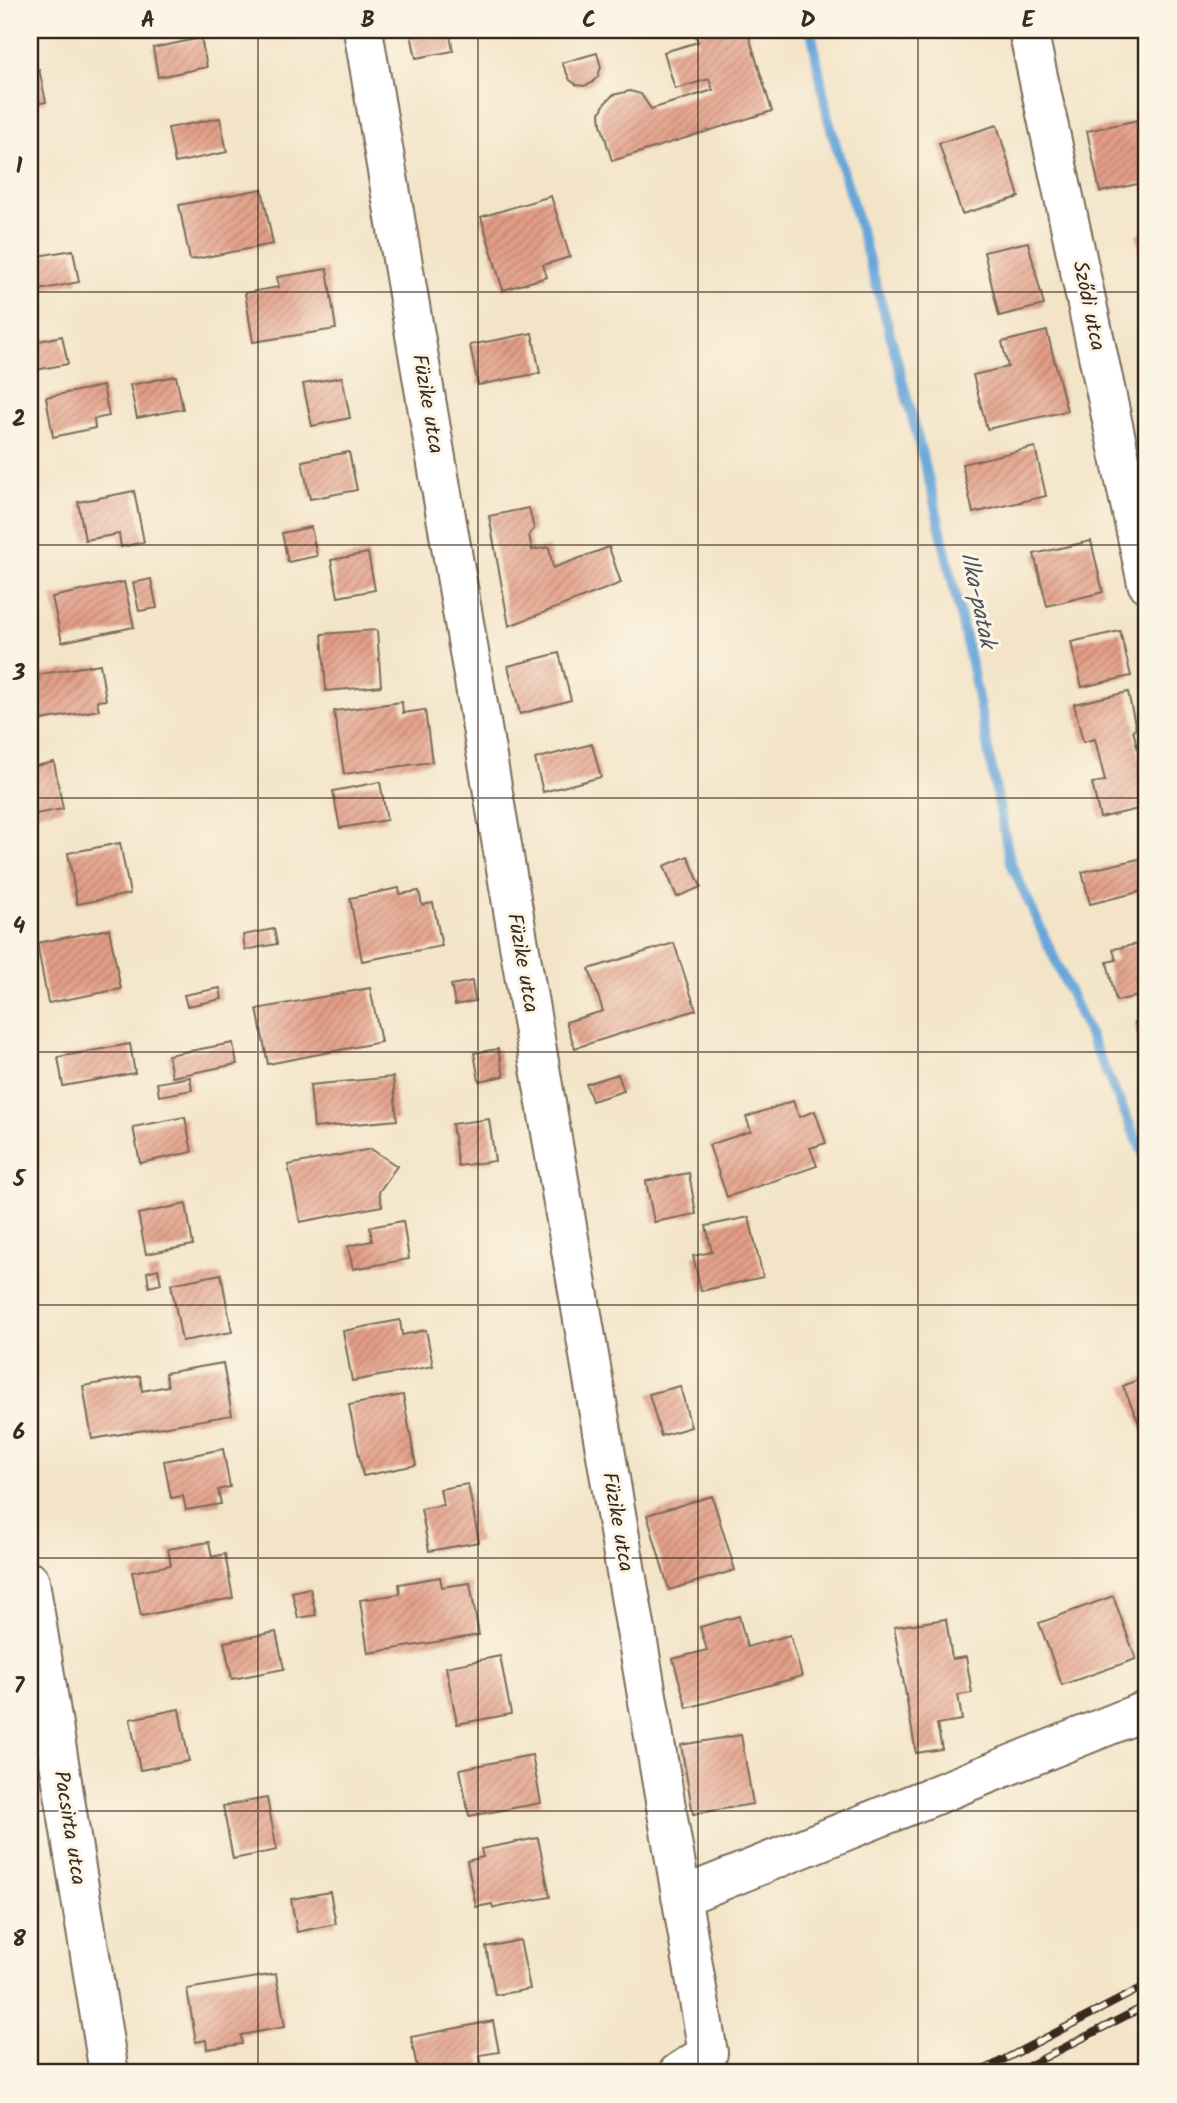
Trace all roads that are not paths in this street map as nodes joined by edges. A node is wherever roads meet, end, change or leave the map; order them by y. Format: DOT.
graph roads {
  1 [pos="363,30"];
  2 [pos="1028,30"];
  3 [pos="1147,583"];
  4 [pos="30,1582"];
  5 [pos="1147,1710"];
  6 [pos="681,1897"];
  7 [pos="693,2063"];
  8 [pos="109,2073"];
  1 -- 6 [label="street, Füzike utca"];
  2 -- 3 [label="street, Sződi utca"];
  4 -- 8 [label="street, Pacsirta utca"];
  5 -- 6 [label="street"];
  6 -- 7 [label="street, Füzike utca"];
}
